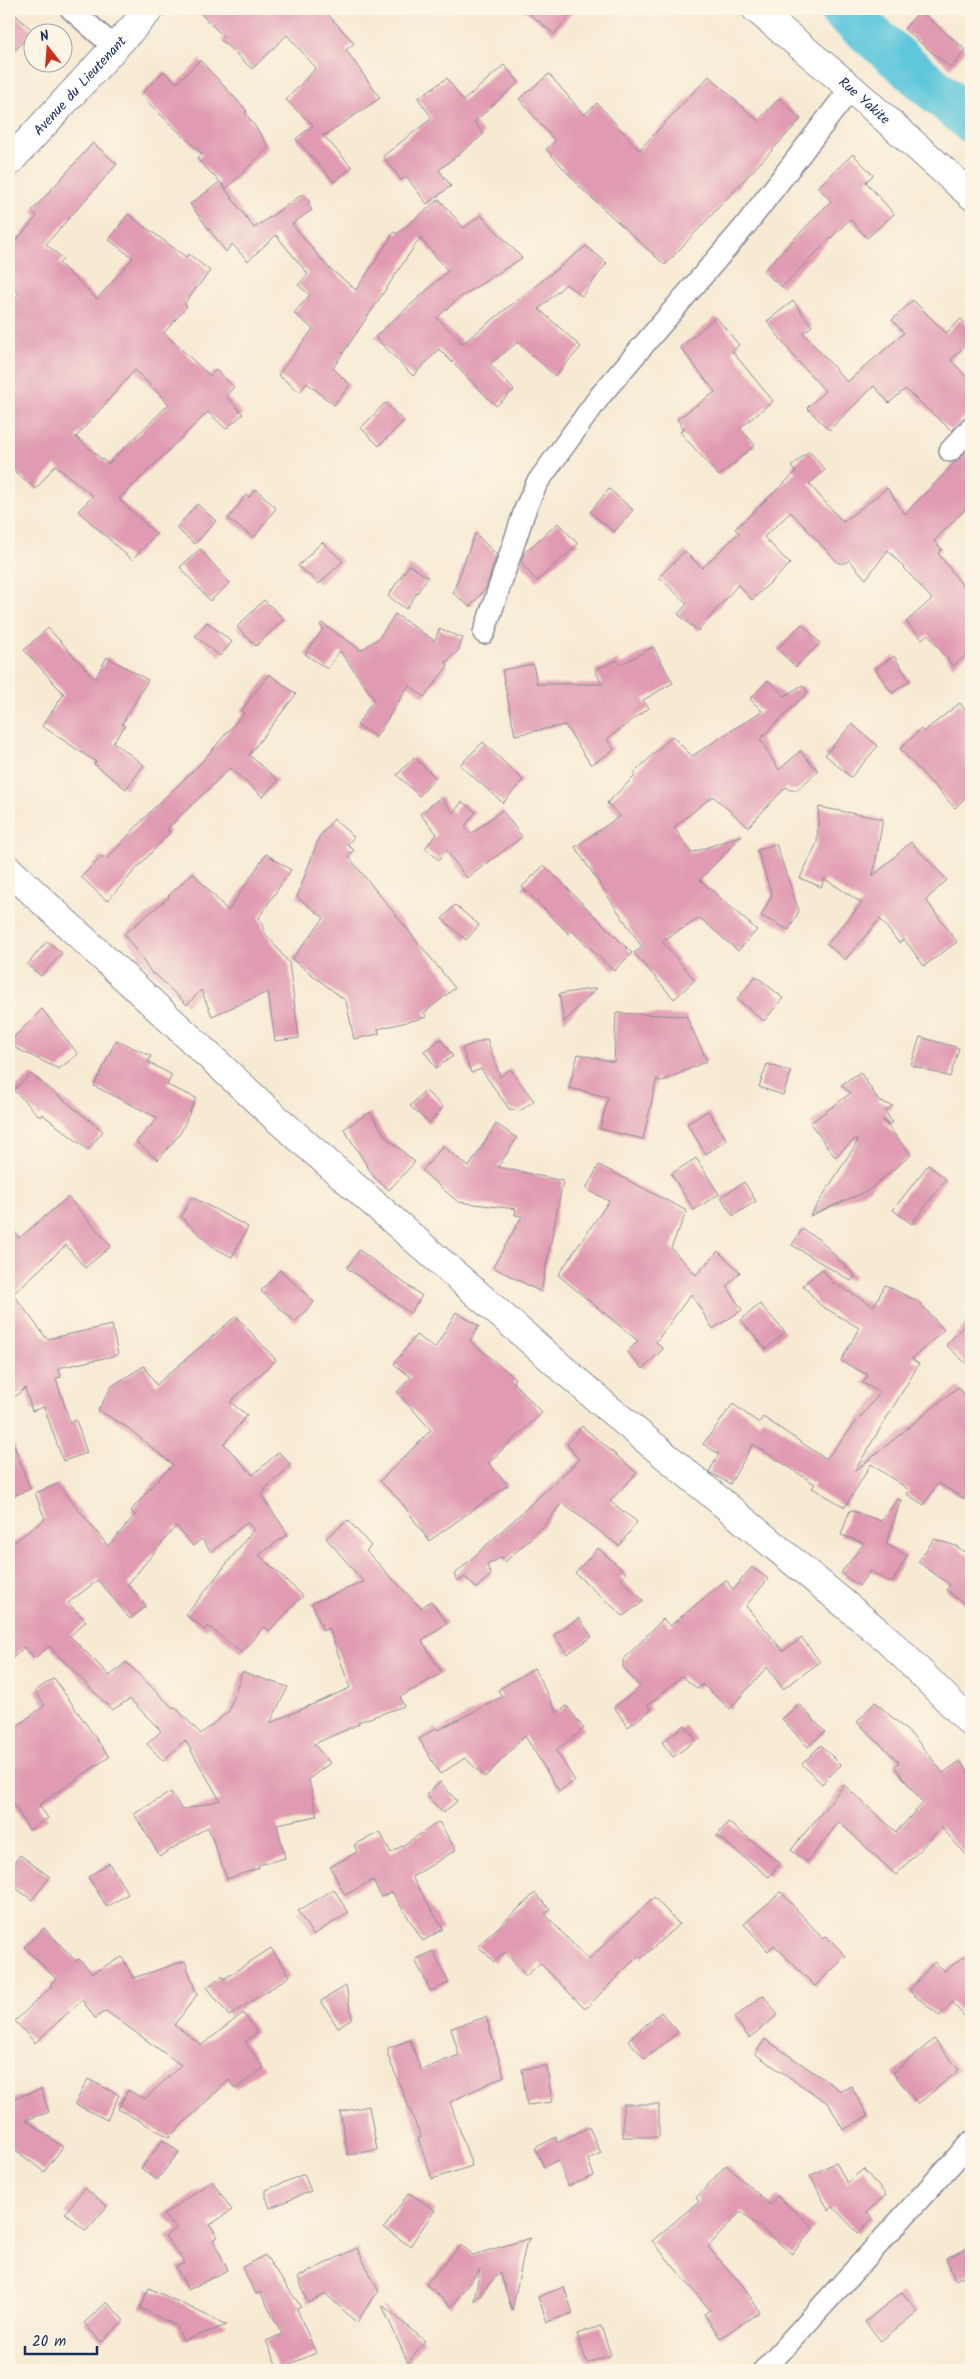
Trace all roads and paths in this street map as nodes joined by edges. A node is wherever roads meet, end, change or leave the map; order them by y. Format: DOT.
graph roads {
  1 [pos="70,9"];
  2 [pos="150,9"];
  3 [pos="756,9"];
  4 [pos="115,48"];
  5 [pos="851,88"];
  6 [pos="9,162"];
  7 [pos="971,195"];
  8 [pos="971,428"];
  9 [pos="950,451"];
  10 [pos="484,633"];
  11 [pos="9,870"];
  12 [pos="971,1723"];
  13 [pos="971,2142"];
  14 [pos="764,2370"];
  1 -- 4 [label="street"];
  2 -- 4 [label="street, Avenue du Lieutenant"];
  3 -- 5 [label="street, Rue Yakite"];
  4 -- 6 [label="street, Avenue du Lieutenant"];
  5 -- 7 [label="street, Rue Yakite"];
  5 -- 10 [label="street"];
  8 -- 9 [label="street"];
  11 -- 12 [label="street"];
  13 -- 14 [label="street"];
}
